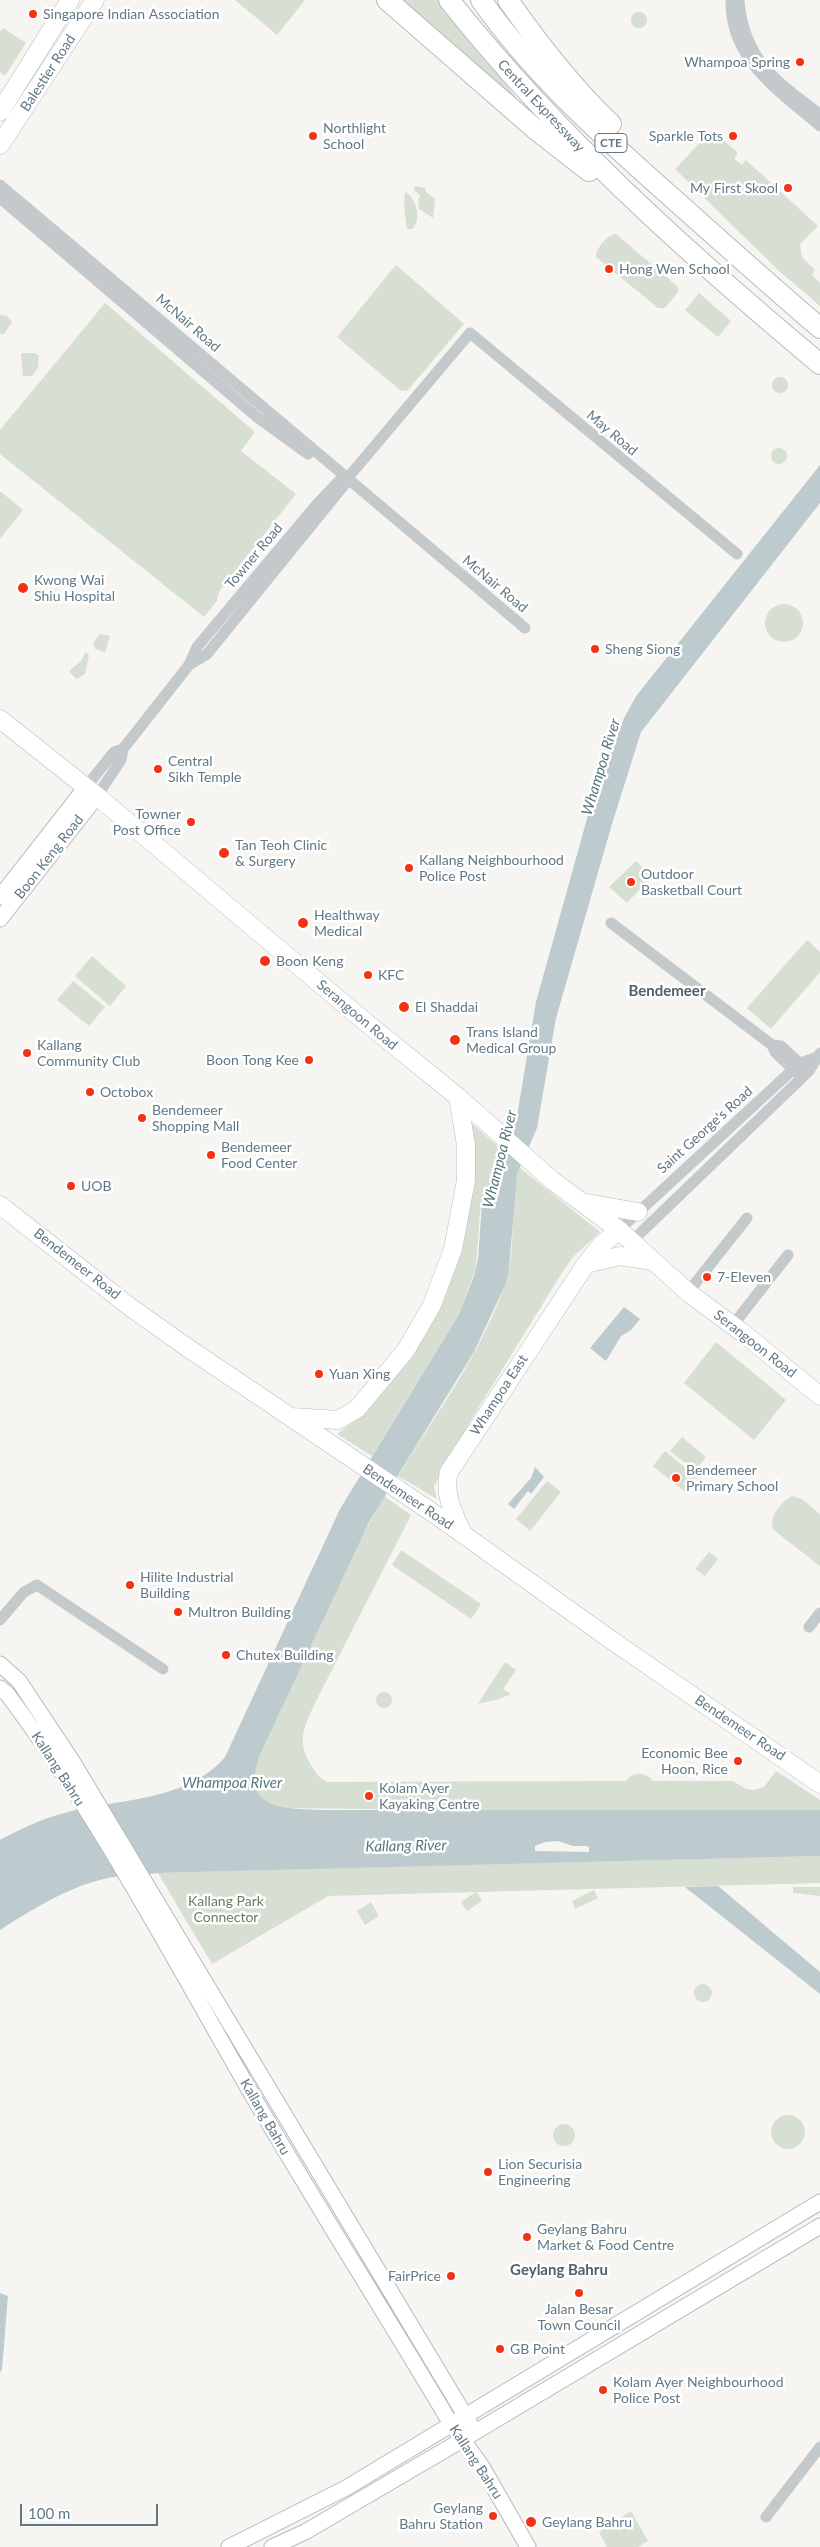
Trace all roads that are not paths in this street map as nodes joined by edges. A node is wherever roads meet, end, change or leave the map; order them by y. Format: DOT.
graph roads {
  1 [pos="70,0"];
  2 [pos="95,0"];
  3 [pos="387,0"];
  4 [pos="449,0"];
  5 [pos="481,0"];
  6 [pos="508,0"];
  7 [pos="731,0"];
  8 [pos="739,0"];
  9 [pos="0,112"];
  10 [pos="820,114"];
  11 [pos="820,126"];
  12 [pos="0,145"];
  13 [pos="604,172"];
  14 [pos="0,185"];
  15 [pos="0,198"];
  16 [pos="755,272"];
  17 [pos="820,328"];
  18 [pos="470,333"];
  19 [pos="820,364"];
  20 [pos="347,480"];
  21 [pos="737,554"];
  22 [pos="525,628"];
  23 [pos="0,718"];
  24 [pos="92,791"];
  25 [pos="0,897"];
  26 [pos="0,919"];
  27 [pos="611,923"];
  28 [pos="772,1045"];
  29 [pos="818,1055"];
  30 [pos="782,1058"];
  31 [pos="801,1070"];
  32 [pos="781,1081"];
  33 [pos="458,1097"];
  34 [pos="584,1203"];
  35 [pos="0,1205"];
  36 [pos="638,1212"];
  37 [pos="747,1218"];
  38 [pos="625,1235"];
  39 [pos="788,1255"];
  40 [pos="653,1261"];
  41 [pos="586,1264"];
  42 [pos="690,1294"];
  43 [pos="733,1325"];
  44 [pos="820,1396"];
  45 [pos="289,1416"];
  46 [pos="463,1534"];
  47 [pos="820,1613"];
  48 [pos="0,1620"];
  49 [pos="809,1627"];
  50 [pos="0,1664"];
  51 [pos="163,1668"];
  52 [pos="0,1688"];
  53 [pos="800,1769"];
  54 [pos="820,1774"];
  55 [pos="820,1784"];
  56 [pos="81,1790"];
  57 [pos="149,1902"];
  58 [pos="820,2202"];
  59 [pos="820,2226"];
  60 [pos="466,2415"];
  61 [pos="451,2424"];
  62 [pos="476,2432"];
  63 [pos="462,2440"];
  64 [pos="820,2447"];
  65 [pos="448,2448"];
  66 [pos="481,2465"];
  67 [pos="766,2517"];
  68 [pos="229,2547"];
  69 [pos="272,2547"];
  70 [pos="528,2547"];
  1 -- 9 [label="main road, Balestier Road"];
  2 -- 12 [label="main road, Balestier Road"];
  3 -- 13 [label="highway"];
  4 -- 13 [label="highway, Central Expressway / CTE"];
  5 -- 16 [label="highway, Central Expressway / CTE"];
  6 -- 16 [label="highway"];
  7 -- 11 [label="street"];
  8 -- 10 [label="street"];
  13 -- 19 [label="highway, Central Expressway / CTE"];
  14 -- 20 [label="street, McNair Road"];
  15 -- 20 [label="street, McNair Road"];
  16 -- 17 [label="highway, Central Expressway / CTE"];
  18 -- 20 [label="street, Towner Road"];
  18 -- 21 [label="street, May Road"];
  20 -- 22 [label="street, McNair Road"];
  20 -- 24 [label="street, Towner Road"];
  23 -- 24 [label="main road, Serangoon Road"];
  24 -- 25 [label="main road, Boon Keng Road"];
  24 -- 26 [label="main road, Boon Keng Road"];
  24 -- 33 [label="main road, Serangoon Road"];
  27 -- 28 [label="street"];
  28 -- 30 [label="street"];
  28 -- 31 [label="street"];
  29 -- 31 [label="street, Saint George's Road"];
  30 -- 31 [label="street"];
  30 -- 32 [label="street"];
  31 -- 32 [label="street, Saint George's Road"];
  31 -- 38 [label="street, Saint George's Road"];
  32 -- 36 [label="street, Saint George's Road"];
  33 -- 34 [label="main road, Serangoon Road"];
  33 -- 45 [label="main road"];
  34 -- 36 [label="main road"];
  34 -- 38 [label="main road, Serangoon Road"];
  35 -- 45 [label="main road, Bendemeer Road"];
  36 -- 38 [label="street, Saint George's Road"];
  37 -- 42 [label="street"];
  38 -- 40 [label="main road, Serangoon Road"];
  38 -- 41 [label="main road, Whampoa East"];
  39 -- 43 [label="street"];
  40 -- 41 [label="main road"];
  40 -- 42 [label="main road, Serangoon Road"];
  41 -- 46 [label="main road, Whampoa East"];
  42 -- 43 [label="main road, Serangoon Road"];
  43 -- 44 [label="main road, Serangoon Road"];
  45 -- 46 [label="main road, Bendemeer Road"];
  46 -- 53 [label="main road, Bendemeer Road"];
  47 -- 49 [label="street"];
  48 -- 51 [label="street"];
  50 -- 56 [label="main road, Kallang Bahru"];
  52 -- 56 [label="main road, Kallang Bahru"];
  53 -- 54 [label="main road"];
  53 -- 55 [label="main road, Bendemeer Road"];
  56 -- 57 [label="main road, Kallang Bahru"];
  57 -- 60 [label="main road, Kallang Bahru"];
  57 -- 61 [label="main road, Kallang Bahru"];
  58 -- 60 [label="main road"];
  59 -- 62 [label="main road"];
  60 -- 61 [label="main road"];
  60 -- 62 [label="main road, Kallang Bahru"];
  61 -- 63 [label="main road, Kallang Bahru"];
  61 -- 68 [label="main road"];
  62 -- 63 [label="main road"];
  63 -- 65 [label="main road"];
  63 -- 66 [label="main road, Kallang Bahru"];
  64 -- 67 [label="street"];
  65 -- 66 [label="main road"];
  65 -- 69 [label="main road"];
  66 -- 70 [label="main road, Kallang Bahru"];
}
